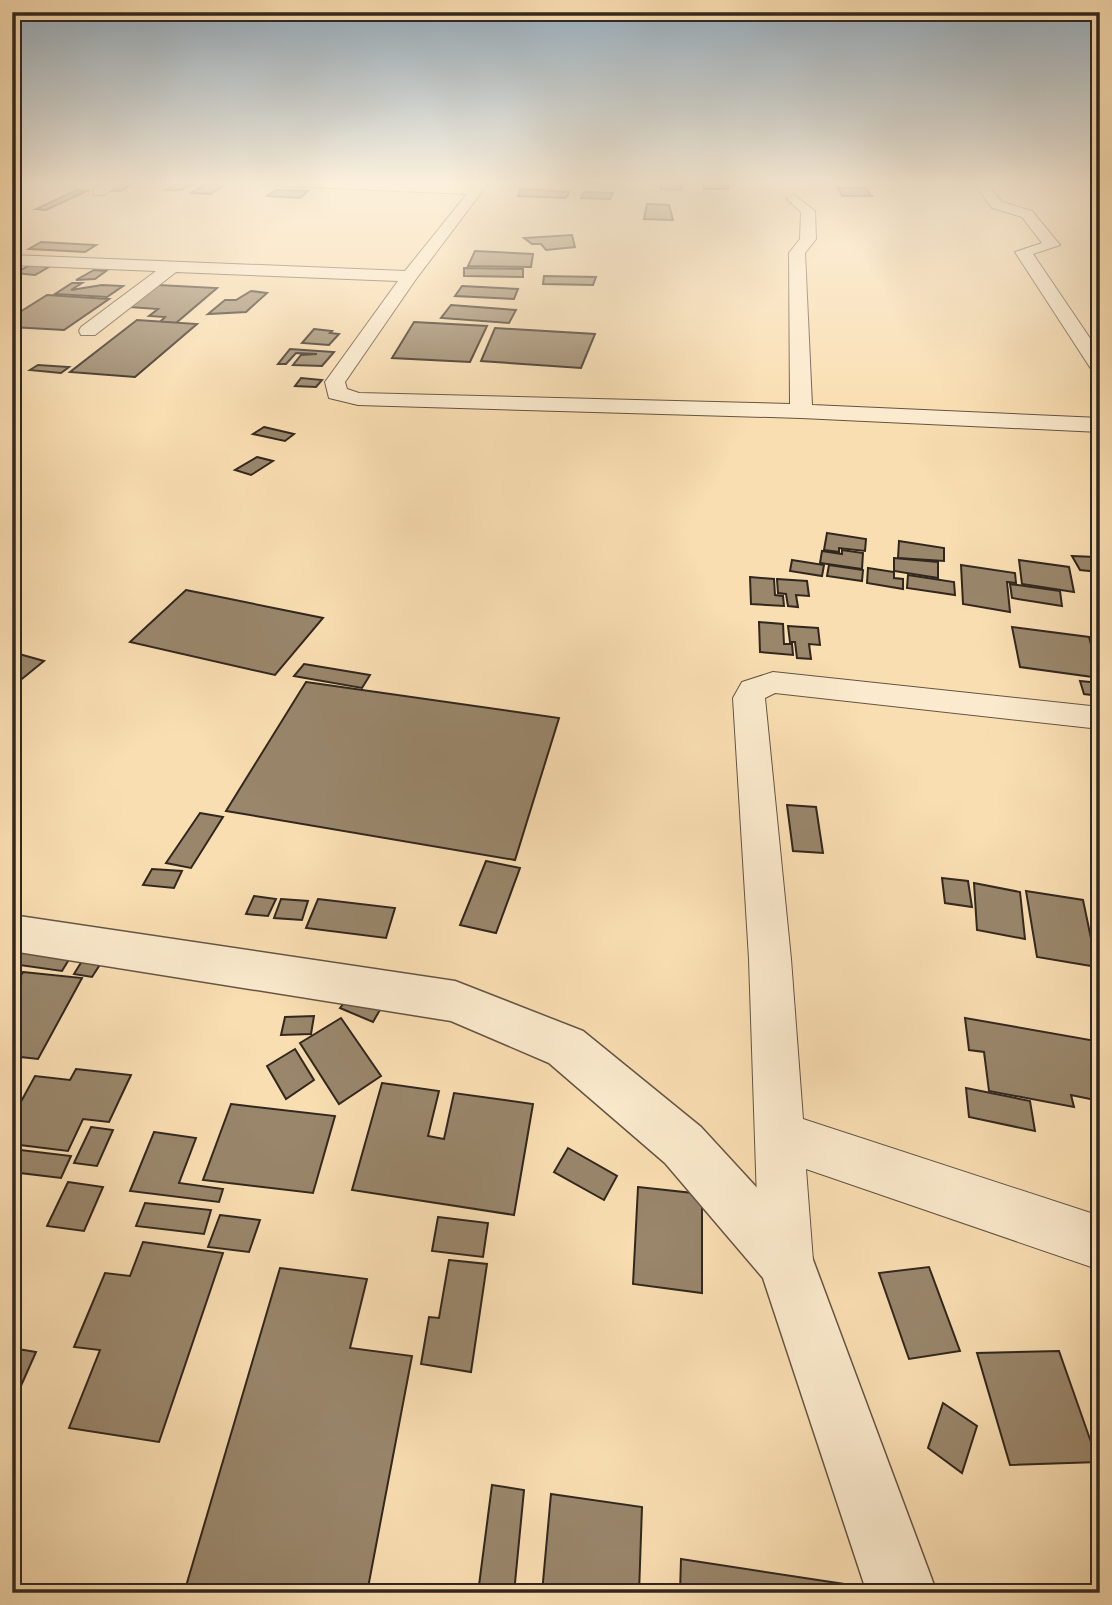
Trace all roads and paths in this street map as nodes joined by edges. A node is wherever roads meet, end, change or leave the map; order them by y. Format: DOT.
graph roads {
  1 [pos="426,256"];
  2 [pos="797,256"];
  3 [pos="1026,256"];
  4 [pos="16,262"];
  5 [pos="171,267"];
  6 [pos="410,276"];
  7 [pos="88,331"];
  8 [pos="1100,368"];
  9 [pos="801,411"];
  10 [pos="1100,425"];
  11 [pos="1100,718"];
  12 [pos="12,933"];
  13 [pos="779,1135"];
  14 [pos="1100,1243"];
  15 [pos="786,1261"];
  16 [pos="902,1593"];
  1 -- 6 [label="street"];
  2 -- 9 [label="street"];
  3 -- 8 [label="street"];
  4 -- 5 [label="street"];
  5 -- 6 [label="street"];
  5 -- 7 [label="street"];
  6 -- 9 [label="street"];
  9 -- 10 [label="street"];
  11 -- 13 [label="street"];
  12 -- 15 [label="street"];
  13 -- 14 [label="street"];
  13 -- 15 [label="street"];
  15 -- 16 [label="street"];
}
